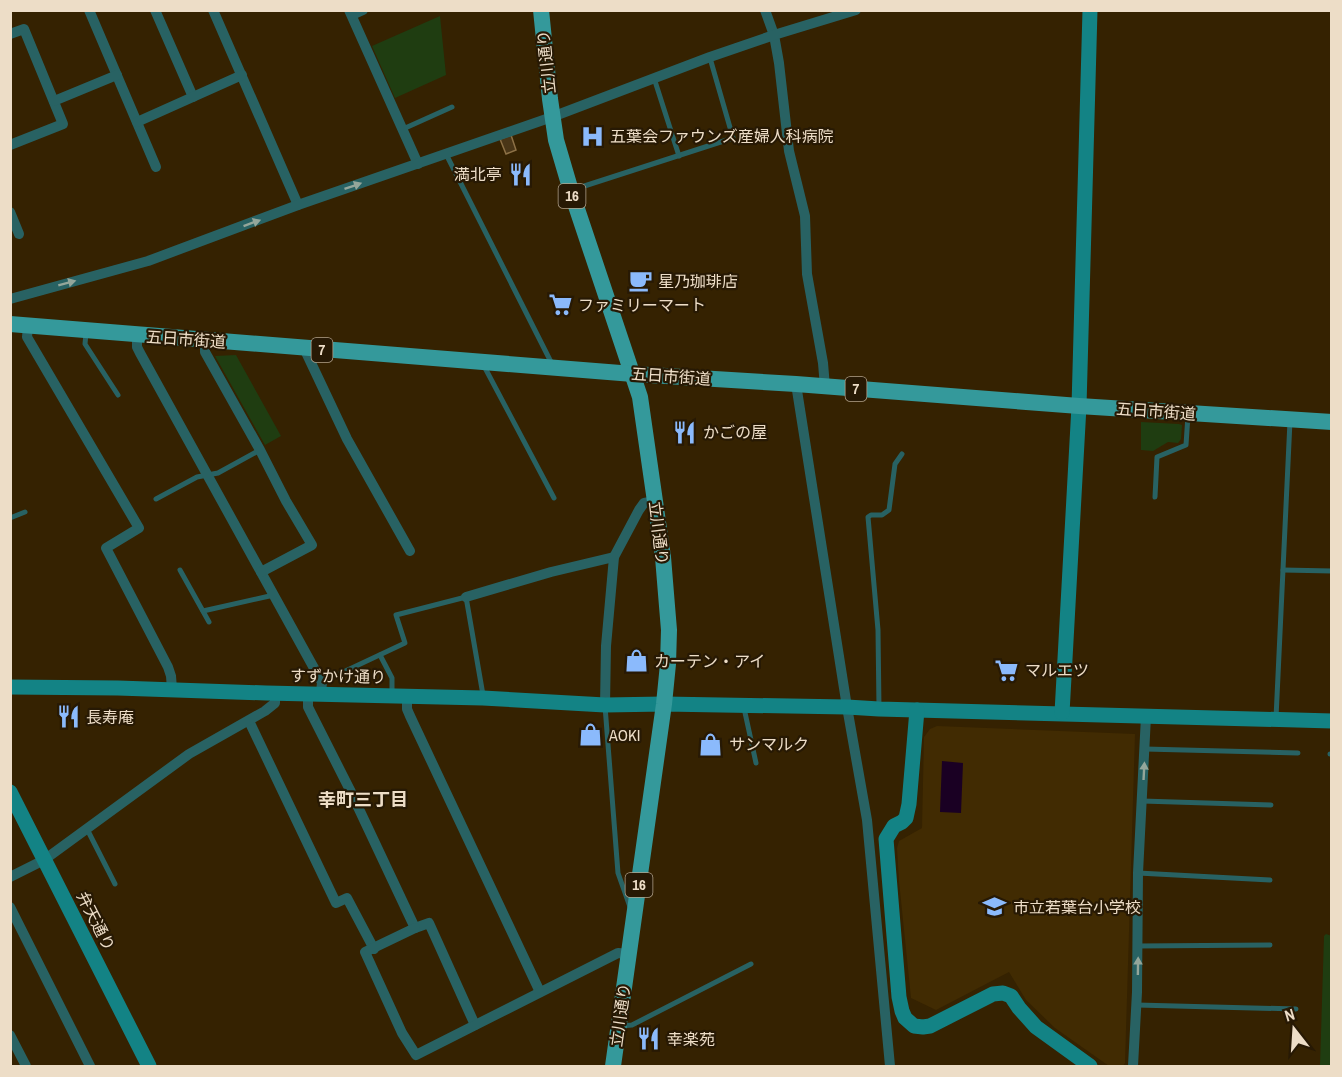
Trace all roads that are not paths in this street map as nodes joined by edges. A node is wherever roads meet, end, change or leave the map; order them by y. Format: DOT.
graph roads {
  1 [pos="89,10"];
  2 [pos="155,10"];
  3 [pos="213,10"];
  4 [pos="363,10"];
  5 [pos="541,10"];
  6 [pos="765,10"];
  7 [pos="856,10"];
  8 [pos="1090,10"];
  9 [pos="350,13"];
  10 [pos="10,34"];
  11 [pos="774,35"];
  12 [pos="710,57"];
  13 [pos="117,75"];
  14 [pos="242,75"];
  15 [pos="654,78"];
  16 [pos="193,97"];
  17 [pos="54,101"];
  18 [pos="452,107"];
  19 [pos="552,117"];
  20 [pos="137,122"];
  21 [pos="403,129"];
  22 [pos="10,145"];
  23 [pos="446,154"];
  24 [pos="679,156"];
  25 [pos="418,164"];
  26 [pos="156,167"];
  27 [pos="571,191"];
  28 [pos="298,206"];
  29 [pos="10,212"];
  30 [pos="19,234"];
  31 [pos="10,299"];
  32 [pos="10,324"];
  33 [pos="28,326"];
  34 [pos="86,331"];
  35 [pos="137,336"];
  36 [pos="205,340"];
  37 [pos="304,348"];
  38 [pos="482,362"];
  39 [pos="554,368"];
  40 [pos="633,374"];
  41 [pos="796,384"];
  42 [pos="825,387"];
  43 [pos="118,394"];
  44 [pos="1079,406"];
  45 [pos="1188,413"];
  46 [pos="1290,420"];
  47 [pos="1332,422"];
  48 [pos="260,450"];
  49 [pos="902,454"];
  50 [pos="207,476"];
  51 [pos="1155,496"];
  52 [pos="554,498"];
  53 [pos="156,499"];
  54 [pos="655,501"];
  55 [pos="26,512"];
  56 [pos="10,518"];
  57 [pos="410,551"];
  58 [pos="614,556"];
  59 [pos="180,570"];
  60 [pos="1283,570"];
  61 [pos="1332,571"];
  62 [pos="261,572"];
  63 [pos="274,594"];
  64 [pos="466,597"];
  65 [pos="203,611"];
  66 [pos="209,622"];
  67 [pos="380,655"];
  68 [pos="10,687"];
  69 [pos="172,689"];
  70 [pos="317,690"];
  71 [pos="275,693"];
  72 [pos="399,696"];
  73 [pos="483,698"];
  74 [pos="664,704"];
  75 [pos="604,705"];
  76 [pos="744,705"];
  77 [pos="847,707"];
  78 [pos="879,709"];
  79 [pos="916,710"];
  80 [pos="1062,713"];
  81 [pos="1146,716"];
  82 [pos="1276,720"];
  83 [pos="249,721"];
  84 [pos="1332,721"];
  85 [pos="1145,748"];
  86 [pos="1298,753"];
  87 [pos="756,763"];
  88 [pos="10,792"];
  89 [pos="1142,801"];
  90 [pos="1271,805"];
  91 [pos="87,829"];
  92 [pos="44,860"];
  93 [pos="1138,873"];
  94 [pos="10,877"];
  95 [pos="1270,880"];
  96 [pos="115,884"];
  97 [pos="10,907"];
  98 [pos="634,918"];
  99 [pos="415,928"];
  100 [pos="1270,945"];
  101 [pos="1138,946"];
  102 [pos="374,949"];
  103 [pos="629,954"];
  104 [pos="751,964"];
  105 [pos="540,992"];
  106 [pos="1137,1005"];
  107 [pos="1296,1009"];
  108 [pos="475,1025"];
  109 [pos="619,1026"];
  110 [pos="10,1035"];
  111 [pos="26,1066"];
  112 [pos="90,1066"];
  113 [pos="149,1066"];
  114 [pos="613,1066"];
  115 [pos="890,1066"];
  116 [pos="1090,1066"];
  117 [pos="1133,1066"];
  1 -- 13 [label="street"];
  2 -- 16 [label="street"];
  3 -- 14 [label="street"];
  4 -- 9 [label="street"];
  5 -- 19 [label="main road, 立川通り / 16"];
  6 -- 11 [label="street"];
  7 -- 11 [label="street"];
  8 -- 44 [label="street"];
  9 -- 21 [label="street"];
  10 -- 17 [label="street"];
  11 -- 12 [label="street"];
  11 -- 42 [label="street"];
  12 -- 15 [label="street"];
  12 -- 24 [label="lane"];
  13 -- 17 [label="street"];
  13 -- 20 [label="street"];
  14 -- 16 [label="street"];
  14 -- 28 [label="street"];
  15 -- 19 [label="street"];
  15 -- 24 [label="lane"];
  16 -- 20 [label="street"];
  17 -- 22 [label="street"];
  18 -- 21 [label="lane"];
  19 -- 23 [label="street"];
  19 -- 27 [label="main road, 立川通り / 16"];
  20 -- 26 [label="street"];
  21 -- 25 [label="street"];
  23 -- 25 [label="street"];
  23 -- 39 [label="lane"];
  24 -- 27 [label="lane"];
  28 -- 25 [label="street, one-way"];
  27 -- 40 [label="main road, 立川通り / 16"];
  31 -- 28 [label="street, one-way"];
  29 -- 30 [label="street"];
  32 -- 33 [label="main road, 五日市街道 / 7"];
  33 -- 34 [label="main road, 五日市街道 / 7"];
  33 -- 69 [label="street"];
  34 -- 35 [label="main road, 五日市街道 / 7"];
  34 -- 43 [label="lane"];
  35 -- 36 [label="main road, 五日市街道 / 7"];
  35 -- 50 [label="street"];
  36 -- 37 [label="main road, 五日市街道 / 7"];
  36 -- 48 [label="street"];
  37 -- 38 [label="main road, 五日市街道 / 7"];
  37 -- 57 [label="street"];
  38 -- 39 [label="main road, 五日市街道 / 7"];
  38 -- 52 [label="lane"];
  39 -- 40 [label="main road, 五日市街道 / 7"];
  40 -- 41 [label="main road, 五日市街道 / 7"];
  40 -- 54 [label="main road, 立川通り / 16"];
  41 -- 42 [label="main road, 五日市街道 / 7"];
  41 -- 77 [label="street"];
  42 -- 44 [label="main road, 五日市街道 / 7"];
  44 -- 45 [label="main road, 五日市街道 / 7"];
  44 -- 80 [label="street"];
  45 -- 46 [label="main road, 五日市街道 / 7"];
  45 -- 51 [label="lane"];
  46 -- 47 [label="main road, 五日市街道 / 7"];
  46 -- 60 [label="lane"];
  48 -- 50 [label="lane"];
  48 -- 62 [label="street"];
  49 -- 78 [label="lane"];
  50 -- 53 [label="lane"];
  50 -- 62 [label="street"];
  54 -- 58 [label="street"];
  54 -- 74 [label="main road, 立川通り / 16"];
  55 -- 56 [label="lane"];
  58 -- 64 [label="street"];
  58 -- 75 [label="street"];
  59 -- 65 [label="lane"];
  60 -- 61 [label="lane"];
  60 -- 82 [label="lane"];
  62 -- 63 [label="street"];
  63 -- 65 [label="lane"];
  63 -- 70 [label="street"];
  64 -- 67 [label="lane"];
  64 -- 73 [label="lane"];
  65 -- 66 [label="lane"];
  67 -- 70 [label="lane"];
  67 -- 72 [label="lane"];
  68 -- 69 [label="street, すずかけ通り"];
  69 -- 71 [label="street, すずかけ通り"];
  70 -- 71 [label="street, すずかけ通り"];
  70 -- 72 [label="street, すずかけ通り"];
  70 -- 99 [label="street"];
  71 -- 83 [label="street"];
  72 -- 73 [label="street, すずかけ通り"];
  72 -- 105 [label="street"];
  73 -- 75 [label="street, すずかけ通り"];
  74 -- 75 [label="street, すずかけ通り"];
  74 -- 76 [label="street, すずかけ通り"];
  74 -- 98 [label="main road, 立川通り / 16"];
  75 -- 98 [label="lane"];
  76 -- 77 [label="street, すずかけ通り"];
  76 -- 87 [label="lane"];
  77 -- 78 [label="street, すずかけ通り"];
  77 -- 115 [label="street"];
  78 -- 79 [label="street, すずかけ通り"];
  79 -- 80 [label="street, すずかけ通り"];
  79 -- 116 [label="street"];
  80 -- 81 [label="street, すずかけ通り"];
  81 -- 82 [label="street, すずかけ通り"];
  81 -- 85 [label="street"];
  82 -- 84 [label="street, すずかけ通り"];
  83 -- 91 [label="street"];
  83 -- 102 [label="street"];
  85 -- 86 [label="lane"];
  89 -- 85 [label="street, one-way"];
  88 -- 92 [label="street, 弁天通り"];
  89 -- 90 [label="lane"];
  89 -- 93 [label="street"];
  91 -- 92 [label="street"];
  91 -- 96 [label="lane"];
  92 -- 94 [label="street"];
  92 -- 113 [label="street, 弁天通り"];
  93 -- 95 [label="lane"];
  93 -- 101 [label="street"];
  97 -- 112 [label="street"];
  98 -- 103 [label="main road, 立川通り / 16"];
  99 -- 102 [label="street"];
  99 -- 108 [label="street"];
  100 -- 101 [label="lane"];
  106 -- 101 [label="street, one-way"];
  102 -- 108 [label="street"];
  103 -- 105 [label="street"];
  103 -- 109 [label="main road, 立川通り / 16"];
  104 -- 109 [label="lane"];
  105 -- 108 [label="street"];
  106 -- 107 [label="lane"];
  106 -- 117 [label="street"];
  109 -- 114 [label="main road, 立川通り / 16"];
  110 -- 111 [label="street"];
}
